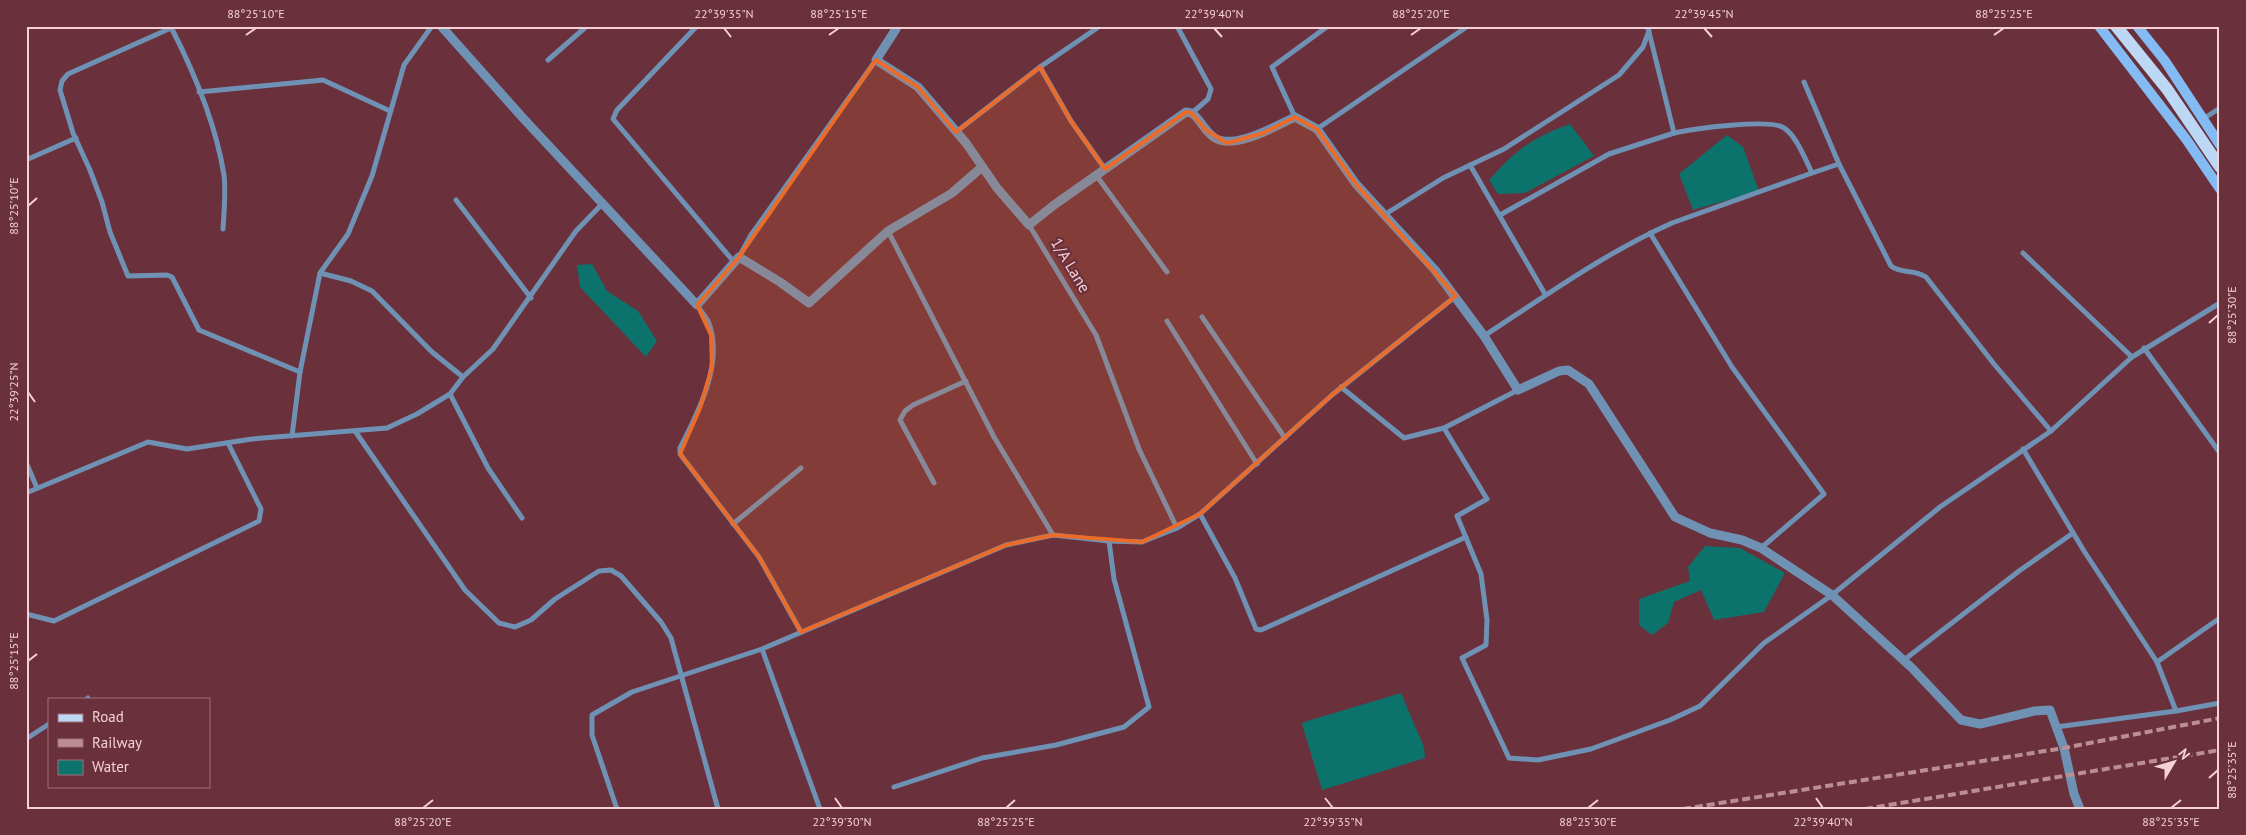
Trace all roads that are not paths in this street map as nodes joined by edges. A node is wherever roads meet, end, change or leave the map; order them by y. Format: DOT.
graph roads {
  1 [pos="432,26"];
  2 [pos="441,26"];
  3 [pos="587,26"];
  4 [pos="697,26"];
  5 [pos="1100,26"];
  6 [pos="1177,26"];
  7 [pos="1328,26"];
  8 [pos="1468,26"];
  9 [pos="2099,26"];
  10 [pos="2116,26"];
  11 [pos="2138,26"];
  12 [pos="171,27"];
  13 [pos="895,27"];
  14 [pos="1648,29"];
  15 [pos="548,60"];
  16 [pos="876,60"];
  17 [pos="1040,67"];
  18 [pos="1804,82"];
  19 [pos="199,92"];
  20 [pos="2220,108"];
  21 [pos="390,110"];
  22 [pos="1192,113"];
  23 [pos="1295,117"];
  24 [pos="2203,119"];
  25 [pos="1317,129"];
  26 [pos="956,132"];
  27 [pos="1674,133"];
  28 [pos="76,138"];
  29 [pos="2220,145"];
  30 [pos="26,160"];
  31 [pos="1839,164"];
  32 [pos="1470,165"];
  33 [pos="982,167"];
  34 [pos="2220,167"];
  35 [pos="1105,168"];
  36 [pos="1812,173"];
  37 [pos="1096,175"];
  38 [pos="2220,189"];
  39 [pos="456,200"];
  40 [pos="603,203"];
  41 [pos="1500,215"];
  42 [pos="1384,216"];
  43 [pos="1029,225"];
  44 [pos="223,229"];
  45 [pos="888,231"];
  46 [pos="1650,233"];
  47 [pos="2024,253"];
  48 [pos="736,260"];
  49 [pos="1167,272"];
  50 [pos="320,273"];
  51 [pos="1545,294"];
  52 [pos="1456,296"];
  53 [pos="531,298"];
  54 [pos="2220,303"];
  55 [pos="697,305"];
  56 [pos="1202,317"];
  57 [pos="1167,321"];
  58 [pos="1484,336"];
  59 [pos="2144,348"];
  60 [pos="2132,357"];
  61 [pos="300,372"];
  62 [pos="463,377"];
  63 [pos="966,381"];
  64 [pos="1341,387"];
  65 [pos="1518,390"];
  66 [pos="450,394"];
  67 [pos="1444,428"];
  68 [pos="354,431"];
  69 [pos="2050,431"];
  70 [pos="292,436"];
  71 [pos="1285,438"];
  72 [pos="228,442"];
  73 [pos="2023,449"];
  74 [pos="2220,453"];
  75 [pos="26,462"];
  76 [pos="1257,464"];
  77 [pos="801,468"];
  78 [pos="934,483"];
  79 [pos="37,488"];
  80 [pos="26,493"];
  81 [pos="1200,514"];
  82 [pos="522,518"];
  83 [pos="733,524"];
  84 [pos="1177,528"];
  85 [pos="2074,533"];
  86 [pos="1053,535"];
  87 [pos="1466,537"];
  88 [pos="1108,541"];
  89 [pos="1761,548"];
  90 [pos="1832,595"];
  91 [pos="26,614"];
  92 [pos="2220,618"];
  93 [pos="800,632"];
  94 [pos="762,649"];
  95 [pos="1904,660"];
  96 [pos="2157,662"];
  97 [pos="681,676"];
  98 [pos="2220,703"];
  99 [pos="2176,712"];
  100 [pos="48,725"];
  101 [pos="2056,727"];
  102 [pos="26,739"];
  103 [pos="894,787"];
  104 [pos="617,809"];
  105 [pos="718,809"];
  106 [pos="820,809"];
  107 [pos="2080,809"];
  1 -- 21 [label="street"];
  2 -- 40 [label="street"];
  3 -- 15 [label="street"];
  4 -- 48 [label="street"];
  5 -- 17 [label="street"];
  6 -- 22 [label="street"];
  7 -- 23 [label="street"];
  8 -- 25 [label="street"];
  9 -- 38 [label="main road"];
  10 -- 34 [label="main road"];
  11 -- 24 [label="main road"];
  12 -- 19 [label="street"];
  12 -- 28 [label="street"];
  13 -- 16 [label="street"];
  14 -- 27 [label="street"];
  14 -- 32 [label="street"];
  16 -- 26 [label="street, 1/A Lane"];
  16 -- 48 [label="street"];
  17 -- 26 [label="street"];
  17 -- 35 [label="street"];
  18 -- 31 [label="street"];
  19 -- 21 [label="street"];
  19 -- 44 [label="street"];
  20 -- 24 [label="street"];
  21 -- 50 [label="street"];
  22 -- 23 [label="street"];
  22 -- 35 [label="street"];
  23 -- 25 [label="street"];
  24 -- 29 [label="main road"];
  25 -- 42 [label="street"];
  26 -- 33 [label="street, 1/A Lane"];
  27 -- 36 [label="street"];
  27 -- 41 [label="street"];
  28 -- 30 [label="street"];
  28 -- 61 [label="street"];
  31 -- 36 [label="street"];
  31 -- 69 [label="street"];
  32 -- 41 [label="street"];
  32 -- 42 [label="street"];
  33 -- 43 [label="street, 1/A Lane"];
  33 -- 45 [label="street"];
  35 -- 37 [label="street"];
  36 -- 46 [label="street"];
  37 -- 43 [label="street"];
  37 -- 49 [label="street"];
  39 -- 53 [label="street"];
  40 -- 53 [label="street"];
  40 -- 55 [label="street"];
  41 -- 51 [label="street"];
  42 -- 52 [label="street"];
  43 -- 84 [label="street, 1/A Lane"];
  45 -- 48 [label="street"];
  45 -- 63 [label="street"];
  46 -- 51 [label="street"];
  46 -- 89 [label="street"];
  47 -- 60 [label="street"];
  48 -- 55 [label="street"];
  50 -- 61 [label="street"];
  50 -- 62 [label="street"];
  51 -- 58 [label="street"];
  52 -- 58 [label="street"];
  52 -- 64 [label="street"];
  53 -- 62 [label="street"];
  54 -- 59 [label="street"];
  55 -- 83 [label="street"];
  56 -- 71 [label="street"];
  57 -- 76 [label="street"];
  58 -- 65 [label="street"];
  59 -- 60 [label="street"];
  59 -- 74 [label="street"];
  60 -- 69 [label="street"];
  61 -- 70 [label="street"];
  62 -- 66 [label="street"];
  63 -- 78 [label="street"];
  63 -- 86 [label="street"];
  64 -- 67 [label="street"];
  64 -- 71 [label="street"];
  65 -- 67 [label="street"];
  65 -- 89 [label="street"];
  66 -- 68 [label="street"];
  66 -- 82 [label="street"];
  67 -- 87 [label="street"];
  68 -- 70 [label="street"];
  68 -- 97 [label="street"];
  69 -- 73 [label="street"];
  70 -- 72 [label="street"];
  71 -- 76 [label="street"];
  72 -- 79 [label="street"];
  72 -- 91 [label="street"];
  73 -- 85 [label="street"];
  73 -- 90 [label="street"];
  75 -- 79 [label="street"];
  76 -- 81 [label="street"];
  77 -- 83 [label="street"];
  79 -- 80 [label="street"];
  81 -- 84 [label="street"];
  81 -- 87 [label="street"];
  83 -- 93 [label="street"];
  84 -- 88 [label="street"];
  85 -- 95 [label="street"];
  85 -- 96 [label="street"];
  86 -- 88 [label="street"];
  86 -- 93 [label="street"];
  87 -- 90 [label="street"];
  88 -- 103 [label="street"];
  89 -- 90 [label="street"];
  90 -- 95 [label="street"];
  92 -- 96 [label="street"];
  93 -- 94 [label="street"];
  94 -- 97 [label="street"];
  94 -- 106 [label="street"];
  95 -- 101 [label="street"];
  96 -- 99 [label="street"];
  97 -- 104 [label="street"];
  97 -- 105 [label="street"];
  98 -- 99 [label="street"];
  99 -- 101 [label="street"];
  100 -- 102 [label="street"];
  101 -- 107 [label="street"];
}
